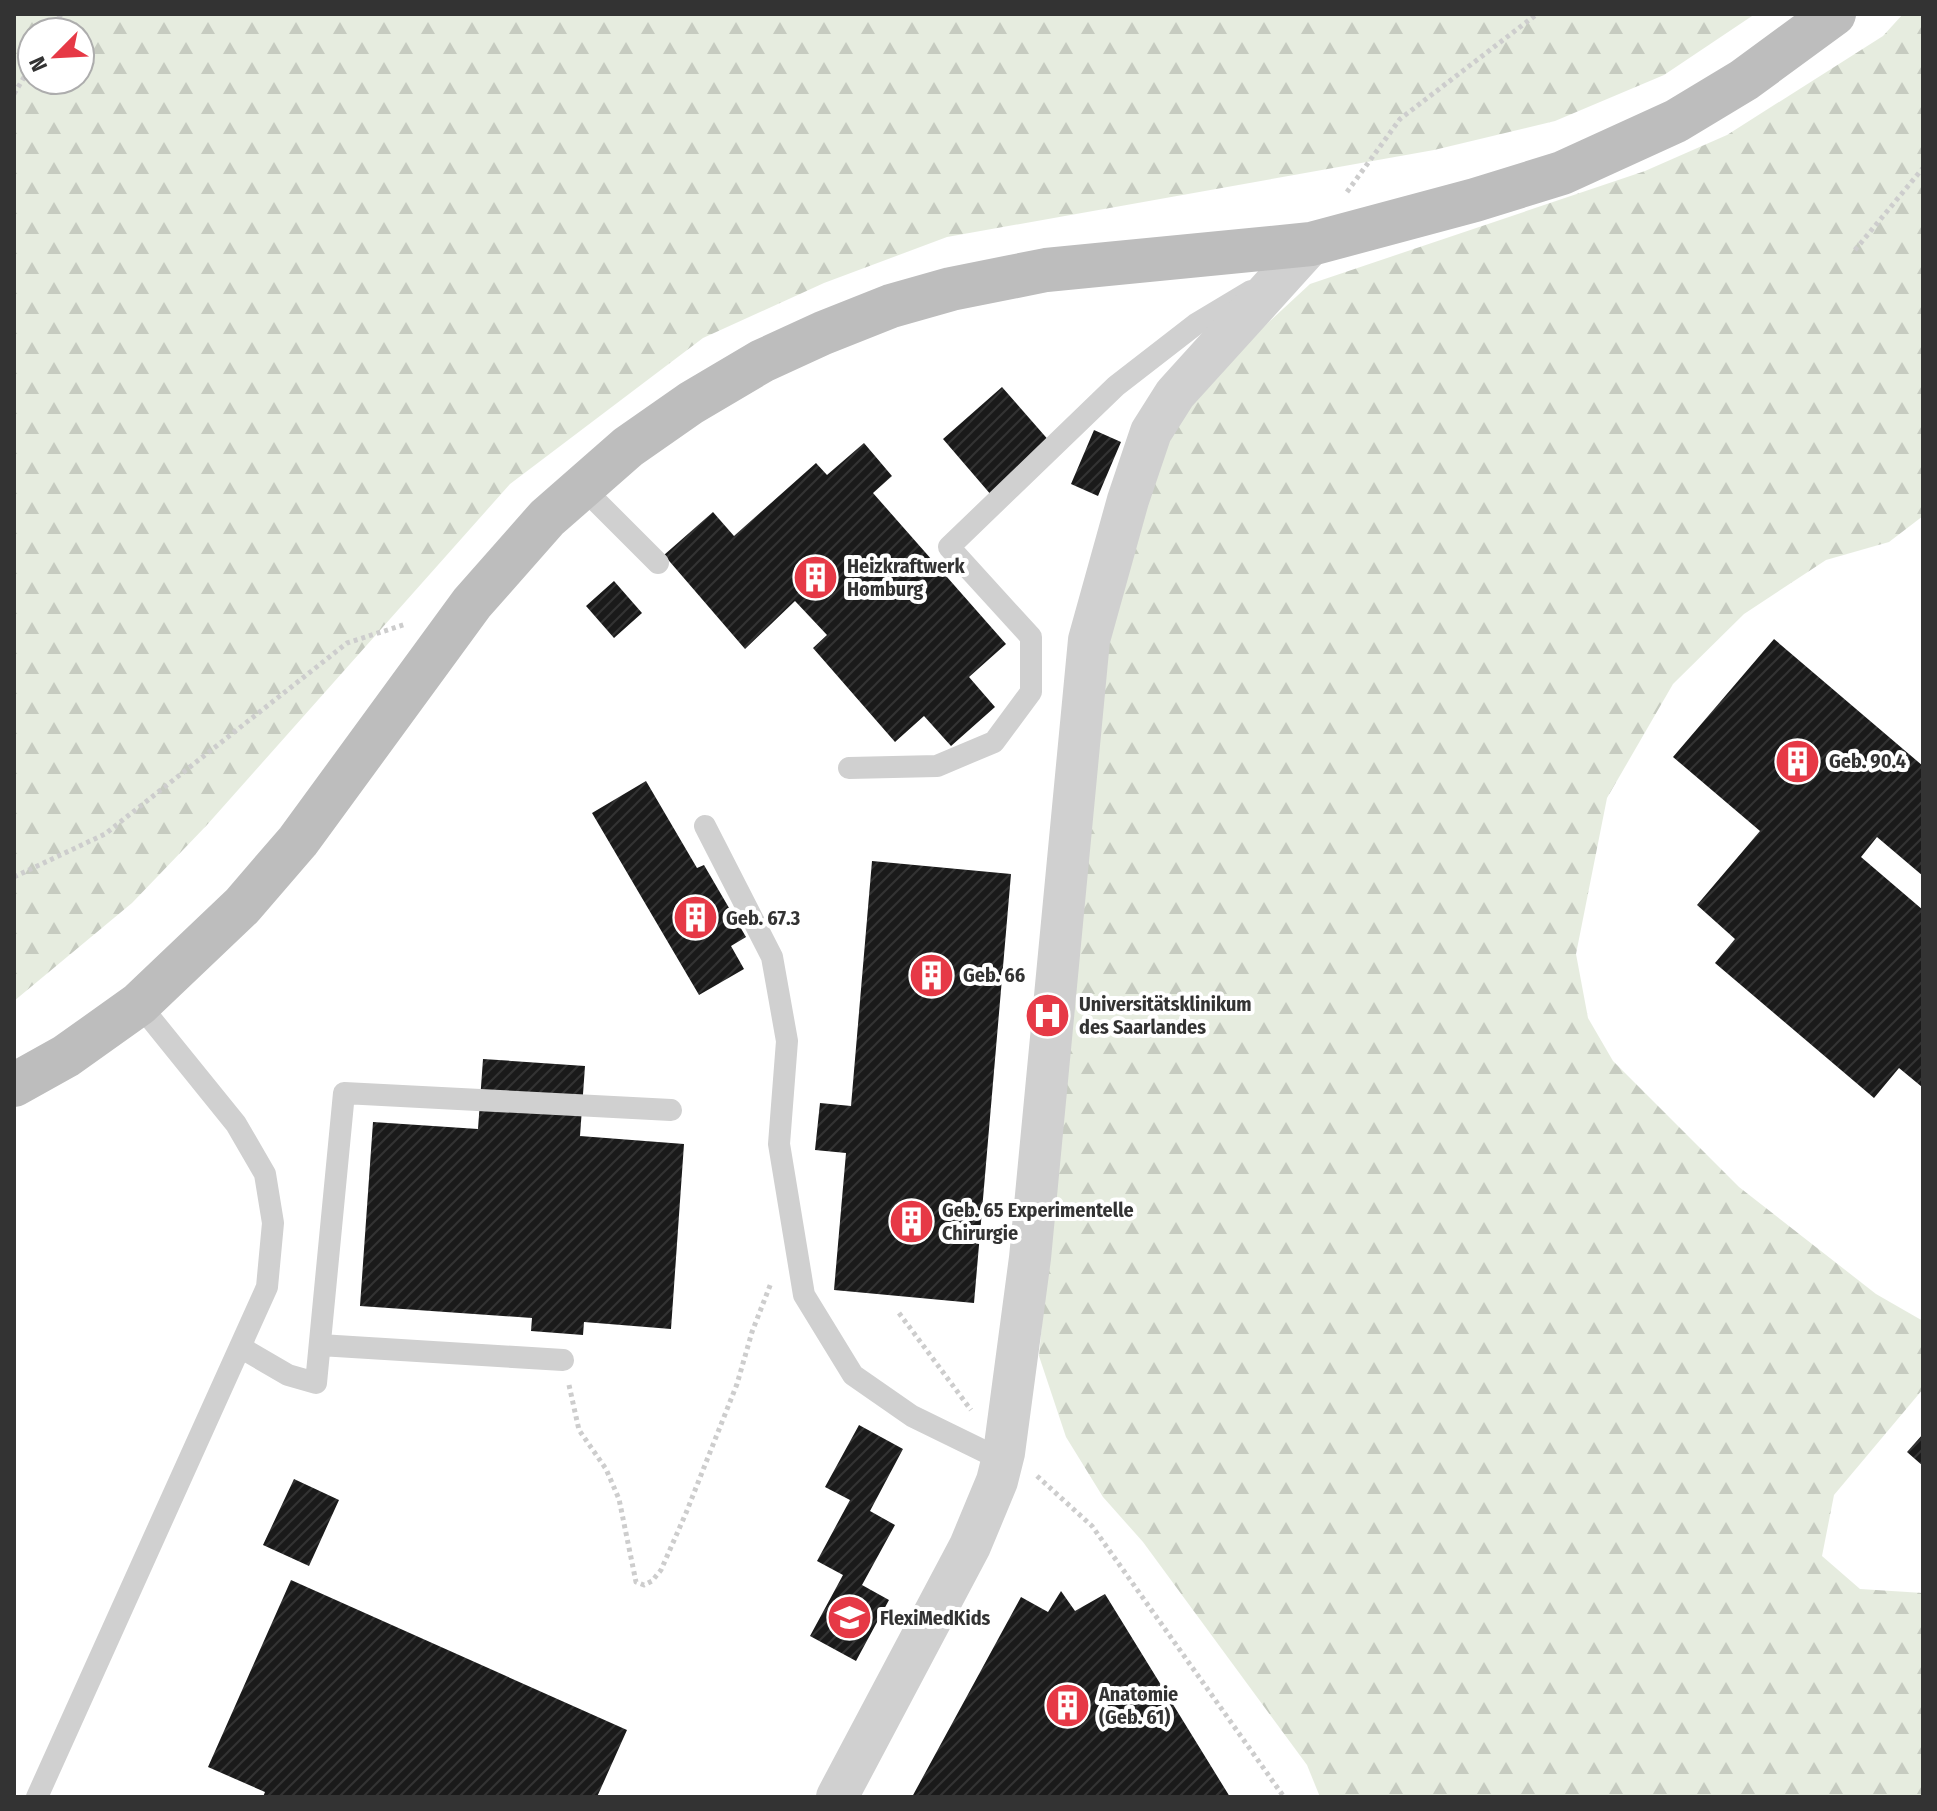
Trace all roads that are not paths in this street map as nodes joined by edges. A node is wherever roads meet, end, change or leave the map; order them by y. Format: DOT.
graph roads {
  1 [pos="1834,14"];
  2 [pos="1298,257"];
  3 [pos="582,487"];
  4 [pos="658,563"];
  5 [pos="849,768"];
  6 [pos="705,826"];
  7 [pos="139,1004"];
  8 [pos="14,1085"];
  9 [pos="671,1110"];
  10 [pos="320,1345"];
  11 [pos="240,1347"];
  12 [pos="563,1360"];
  13 [pos="1003,1456"];
  14 [pos="37,1797"];
  15 [pos="837,1797"];
  1 -- 2 [label="street"];
  2 -- 3 [label="street"];
  2 -- 5 [label="lane"];
  2 -- 13 [label="street"];
  3 -- 4 [label="lane"];
  3 -- 7 [label="street"];
  6 -- 13 [label="lane"];
  7 -- 8 [label="street"];
  7 -- 11 [label="lane"];
  9 -- 10 [label="lane"];
  10 -- 11 [label="lane"];
  10 -- 12 [label="lane"];
  11 -- 14 [label="lane"];
  13 -- 15 [label="street"];
}
